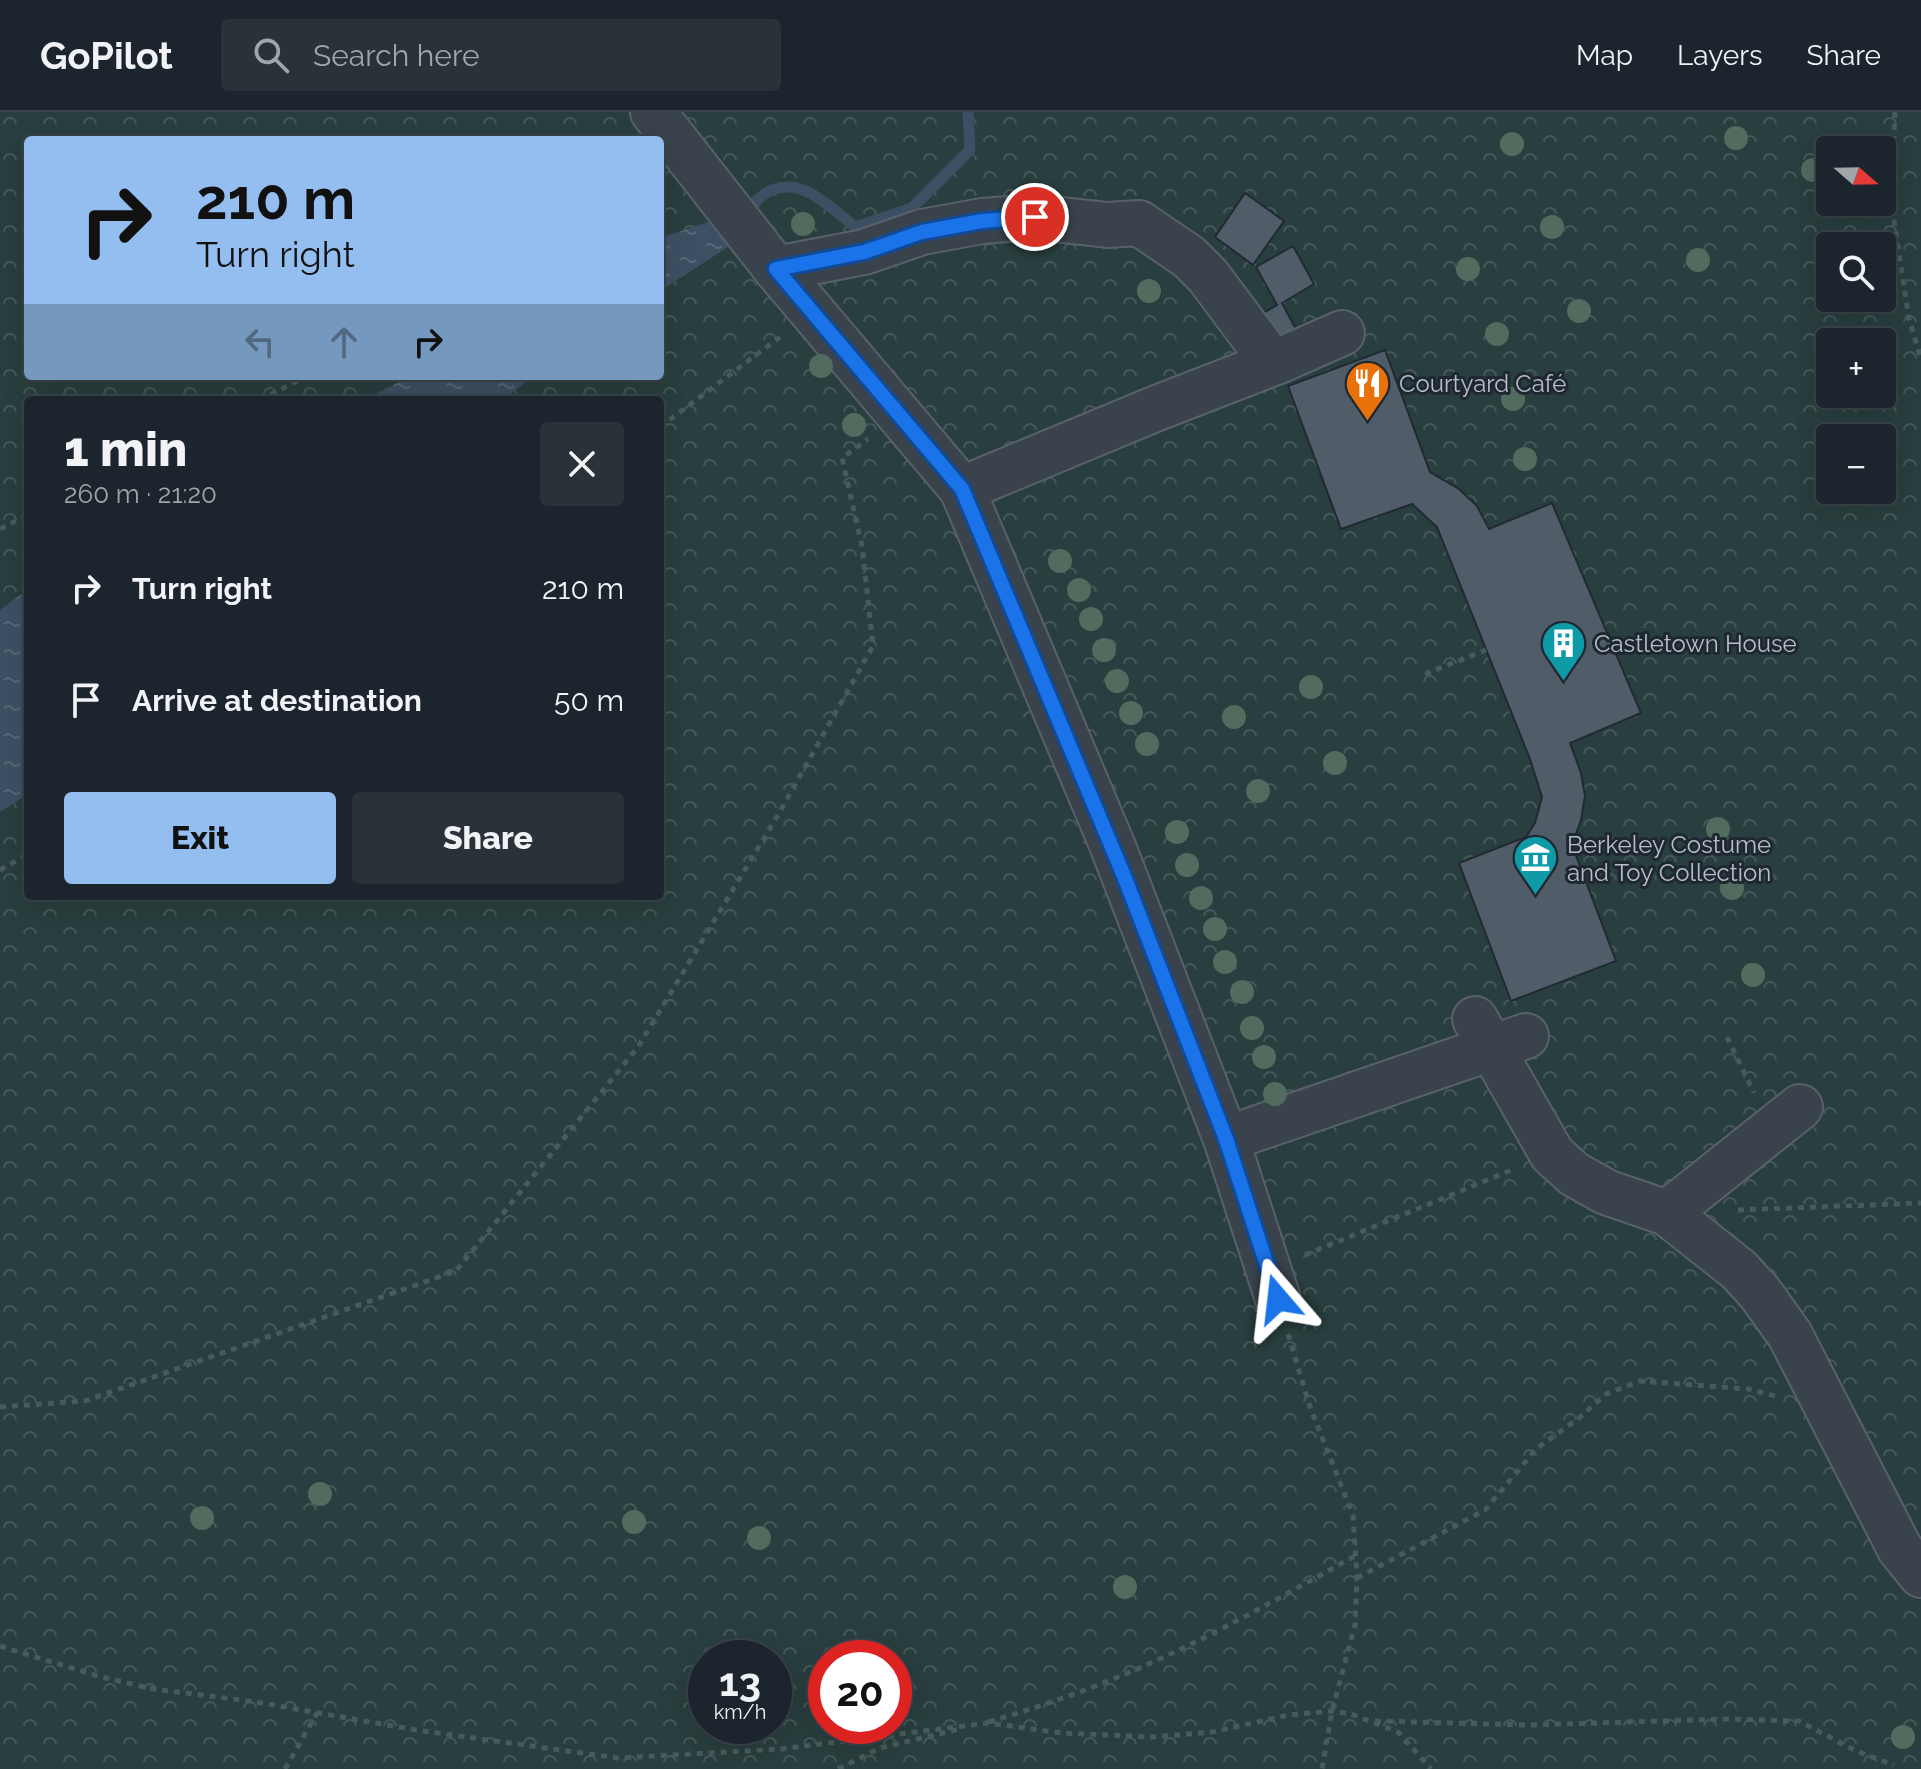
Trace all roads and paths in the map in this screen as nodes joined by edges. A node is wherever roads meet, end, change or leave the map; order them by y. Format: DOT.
graph roads {
  1 [pos="653,112"];
  2 [pos="1895,112"];
  3 [pos="765,256"];
  4 [pos="812,312"];
  5 [pos="1342,333"];
  6 [pos="1921,359"];
  7 [pos="1267,365"];
  8 [pos="299,380"];
  9 [pos="268,396"];
  10 [pos="901,417"];
  11 [pos="664,424"];
  12 [pos="962,489"];
  13 [pos="24,517"];
  14 [pos="0,529"];
  15 [pos="1486,650"];
  16 [pos="1425,674"];
  17 [pos="24,856"];
  18 [pos="0,870"];
  19 [pos="1727,1037"];
  20 [pos="1786,1119"];
  21 [pos="1226,1139"];
  22 [pos="1552,1154"];
  23 [pos="1921,1203"];
  24 [pos="1726,1210"];
  25 [pos="1667,1213"];
  26 [pos="1273,1284"];
  27 [pos="0,1407"];
  28 [pos="1828,1410"];
  29 [pos="1355,1556"];
  30 [pos="1921,1575"];
  31 [pos="1357,1578"];
  32 [pos="0,1646"];
  33 [pos="1332,1711"];
  34 [pos="317,1713"];
  35 [pos="1370,1721"];
  36 [pos="988,1723"];
  37 [pos="1894,1765"];
  38 [pos="285,1769"];
  39 [pos="838,1769"];
  40 [pos="1322,1769"];
  41 [pos="1431,1769"];
  1 -- 3 [label="street"];
  2 -- 6 [label="path"];
  3 -- 4 [label="street"];
  3 -- 7 [label="street"];
  4 -- 10 [label="street"];
  4 -- 11 [label="path"];
  5 -- 7 [label="street"];
  7 -- 12 [label="street"];
  8 -- 9 [label="path"];
  10 -- 12 [label="street"];
  10 -- 27 [label="path"];
  12 -- 21 [label="street"];
  13 -- 14 [label="path"];
  15 -- 16 [label="path"];
  17 -- 18 [label="path"];
  19 -- 20 [label="path"];
  20 -- 25 [label="street"];
  21 -- 22 [label="street"];
  21 -- 26 [label="street"];
  22 -- 25 [label="street"];
  22 -- 26 [label="path"];
  23 -- 24 [label="path"];
  25 -- 28 [label="street"];
  26 -- 29 [label="path"];
  28 -- 30 [label="street"];
  28 -- 31 [label="path"];
  29 -- 31 [label="path"];
  29 -- 36 [label="path"];
  31 -- 33 [label="path"];
  32 -- 34 [label="path"];
  33 -- 35 [label="path"];
  33 -- 36 [label="path"];
  33 -- 40 [label="path"];
  34 -- 36 [label="path"];
  34 -- 38 [label="path"];
  35 -- 37 [label="path"];
  35 -- 41 [label="path"];
  36 -- 39 [label="path"];
}
